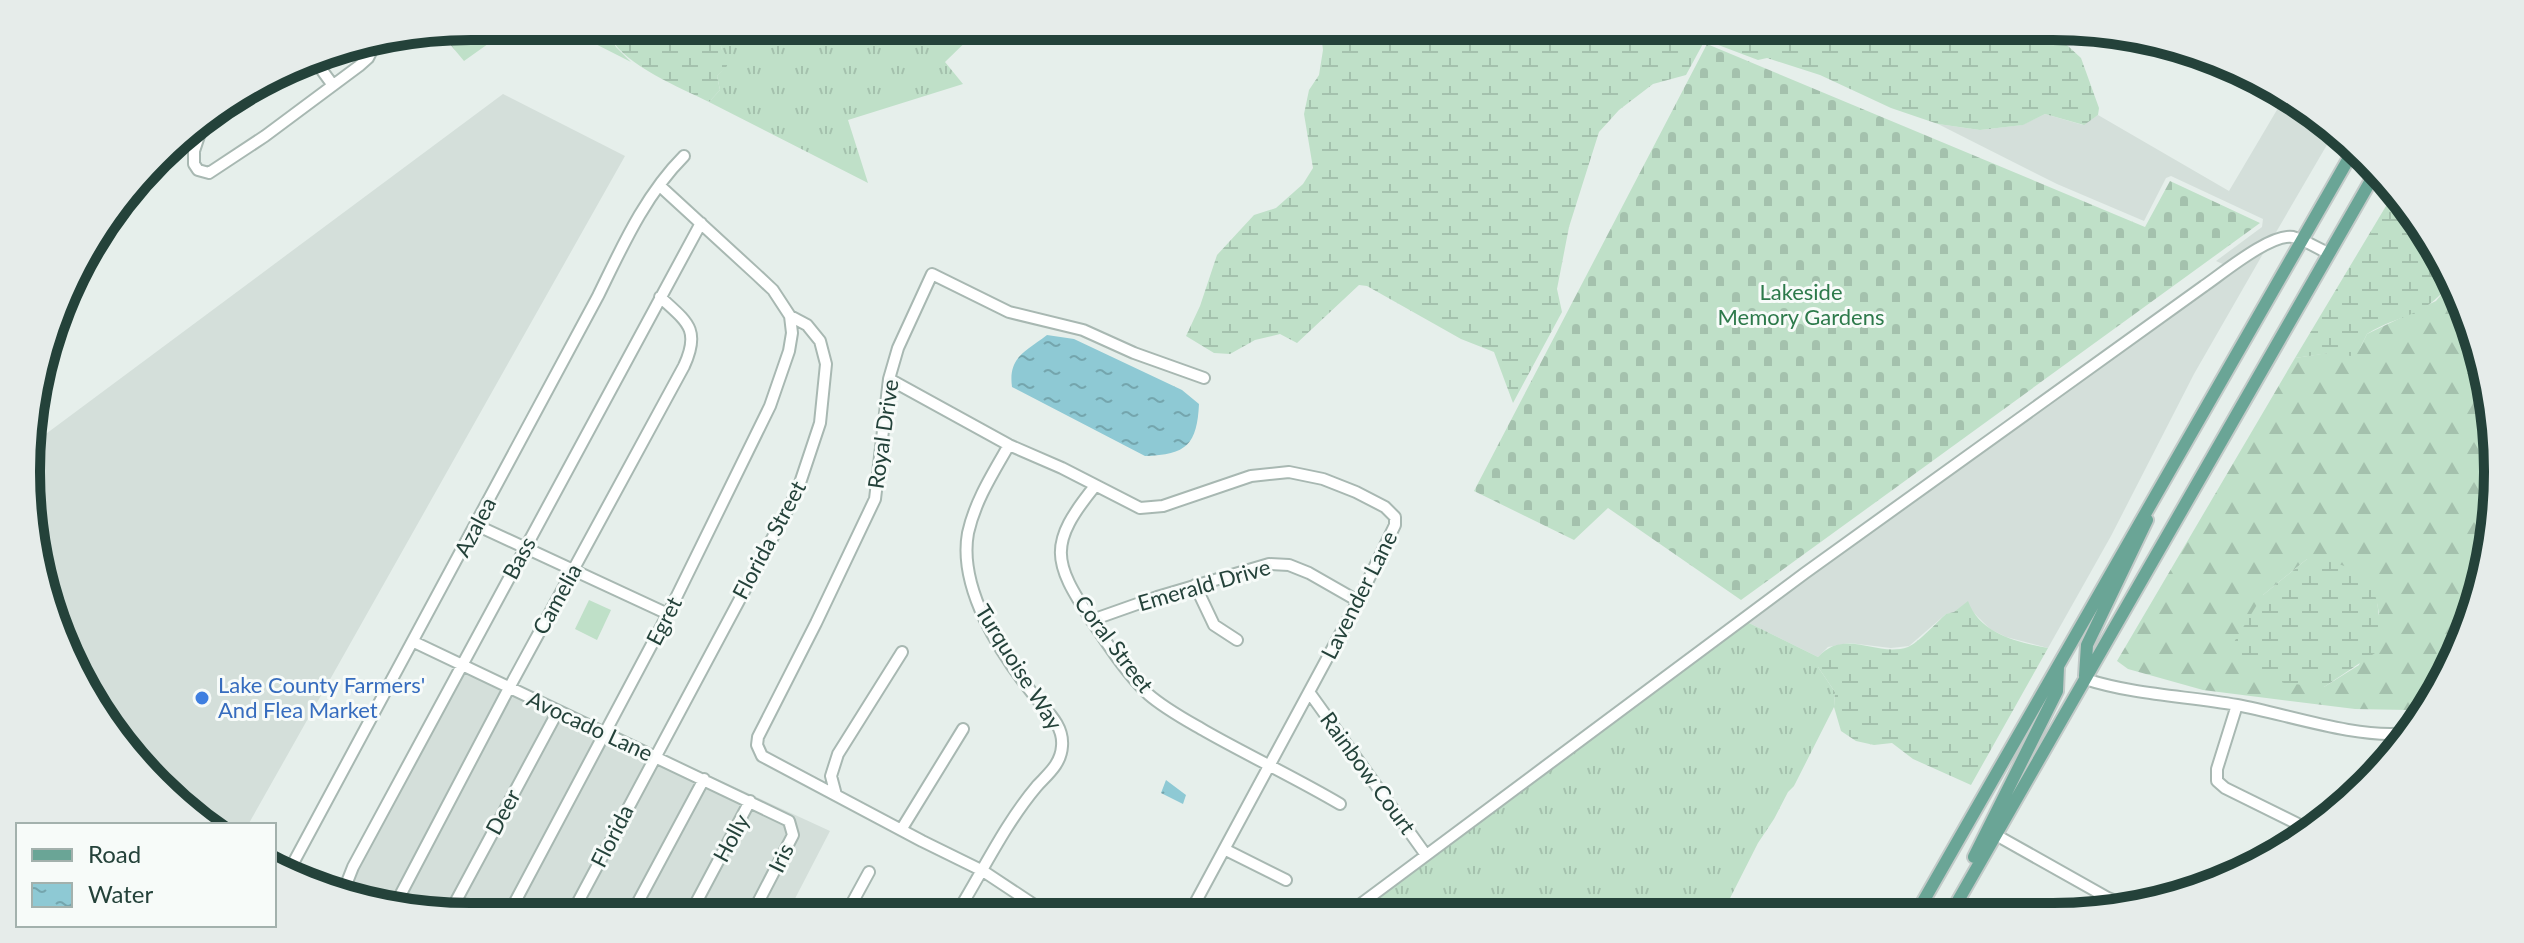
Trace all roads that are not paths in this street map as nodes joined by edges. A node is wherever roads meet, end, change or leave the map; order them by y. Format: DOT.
graph roads {
  1 [pos="371,52"];
  2 [pos="320,68"];
  3 [pos="332,84"];
  4 [pos="199,137"];
  5 [pos="684,156"];
  6 [pos="2349,158"];
  7 [pos="2371,180"];
  8 [pos="660,186"];
  9 [pos="701,223"];
  10 [pos="2301,240"];
  11 [pos="2328,253"];
  12 [pos="660,297"];
  13 [pos="790,316"];
  14 [pos="1204,378"];
  15 [pos="889,379"];
  16 [pos="1009,445"];
  17 [pos="1095,486"];
  18 [pos="2148,508"];
  19 [pos="476,525"];
  20 [pos="524,548"];
  21 [pos="572,571"];
  22 [pos="1195,585"];
  23 [pos="1358,601"];
  24 [pos="668,614"];
  25 [pos="1092,620"];
  26 [pos="1237,640"];
  27 [pos="414,642"];
  28 [pos="902,652"];
  29 [pos="461,665"];
  30 [pos="2058,665"];
  31 [pos="2085,679"];
  32 [pos="509,688"];
  33 [pos="1309,692"];
  34 [pos="2237,705"];
  35 [pos="558,711"];
  36 [pos="963,729"];
  37 [pos="2396,732"];
  38 [pos="605,733"];
  39 [pos="654,756"];
  40 [pos="1269,765"];
  41 [pos="704,779"];
  42 [pos="836,795"];
  43 [pos="750,801"];
  44 [pos="1340,804"];
  45 [pos="767,809"];
  46 [pos="2299,825"];
  47 [pos="901,830"];
  48 [pos="1996,835"];
  49 [pos="1226,850"];
  50 [pos="1426,855"];
  51 [pos="293,864"];
  52 [pos="983,871"];
  53 [pos="869,872"];
  54 [pos="1286,880"];
  55 [pos="346,884"];
  56 [pos="399,897"];
  57 [pos="2110,899"];
  58 [pos="1958,901"];
  59 [pos="455,902"];
  60 [pos="514,903"];
  61 [pos="577,903"];
  62 [pos="638,903"];
  63 [pos="696,903"];
  64 [pos="758,903"];
  65 [pos="852,903"];
  66 [pos="963,903"];
  67 [pos="1031,903"];
  68 [pos="1195,903"];
  69 [pos="1362,903"];
  70 [pos="1922,903"];
  1 -- 3 [label="street"];
  2 -- 3 [label="street"];
  3 -- 4 [label="street"];
  5 -- 8 [label="street, Azalea"];
  6 -- 10 [label="main road"];
  7 -- 11 [label="main road"];
  8 -- 9 [label="street, Florida Street"];
  8 -- 19 [label="street, Azalea"];
  9 -- 12 [label="street, Bass"];
  9 -- 13 [label="street, Florida Street"];
  10 -- 11 [label="street"];
  10 -- 18 [label="main road"];
  10 -- 50 [label="street"];
  11 -- 31 [label="main road"];
  12 -- 20 [label="street, Bass"];
  12 -- 21 [label="street, Camelia"];
  13 -- 24 [label="street, Egret"];
  13 -- 39 [label="street, Florida Street"];
  14 -- 15 [label="street, Royal Drive"];
  15 -- 16 [label="street, Lavender Lane"];
  15 -- 42 [label="street, Royal Drive"];
  16 -- 17 [label="street, Lavender Lane"];
  16 -- 52 [label="street, Turquoise Way"];
  17 -- 23 [label="street, Lavender Lane"];
  17 -- 25 [label="street, Coral Street"];
  18 -- 30 [label="main road"];
  18 -- 31 [label="main road"];
  19 -- 20 [label="street"];
  19 -- 27 [label="street, Azalea"];
  20 -- 21 [label="street"];
  20 -- 29 [label="street, Bass"];
  21 -- 24 [label="street"];
  21 -- 32 [label="street, Camelia"];
  22 -- 23 [label="street, Emerald Drive"];
  22 -- 25 [label="street, Emerald Drive"];
  22 -- 26 [label="street"];
  23 -- 33 [label="street, Lavender Lane"];
  24 -- 38 [label="street, Egret"];
  25 -- 40 [label="street, Coral Street"];
  27 -- 29 [label="street, Avocado Lane"];
  27 -- 51 [label="street, Azalea"];
  28 -- 42 [label="street"];
  29 -- 32 [label="street, Avocado Lane"];
  29 -- 55 [label="street, Bass"];
  30 -- 58 [label="main road"];
  30 -- 70 [label="main road"];
  31 -- 34 [label="street"];
  31 -- 48 [label="main road"];
  32 -- 35 [label="street, Avocado Lane"];
  32 -- 56 [label="street, Camelia"];
  33 -- 40 [label="street, Lavender Lane"];
  33 -- 50 [label="street, Rainbow Court"];
  34 -- 37 [label="street"];
  34 -- 46 [label="street"];
  35 -- 38 [label="street, Avocado Lane"];
  35 -- 59 [label="street, Deer"];
  36 -- 47 [label="street"];
  38 -- 39 [label="street, Avocado Lane"];
  38 -- 60 [label="street, Egret"];
  39 -- 41 [label="street, Avocado Lane"];
  39 -- 61 [label="street, Florida"];
  40 -- 44 [label="street, Coral Street"];
  40 -- 49 [label="street, Lavender Lane"];
  41 -- 43 [label="street, Avocado Lane"];
  41 -- 62 [label="street"];
  42 -- 47 [label="street, Royal Drive"];
  43 -- 45 [label="street, Avocado Lane"];
  43 -- 63 [label="street, Holly"];
  45 -- 64 [label="street, Iris"];
  47 -- 52 [label="street, Royal Drive"];
  48 -- 57 [label="street"];
  48 -- 58 [label="main road"];
  49 -- 54 [label="street"];
  49 -- 68 [label="street, Lavender Lane"];
  50 -- 69 [label="street"];
  52 -- 66 [label="street, Turquoise Way"];
  52 -- 67 [label="street, Royal Drive"];
  53 -- 65 [label="street"];
}
